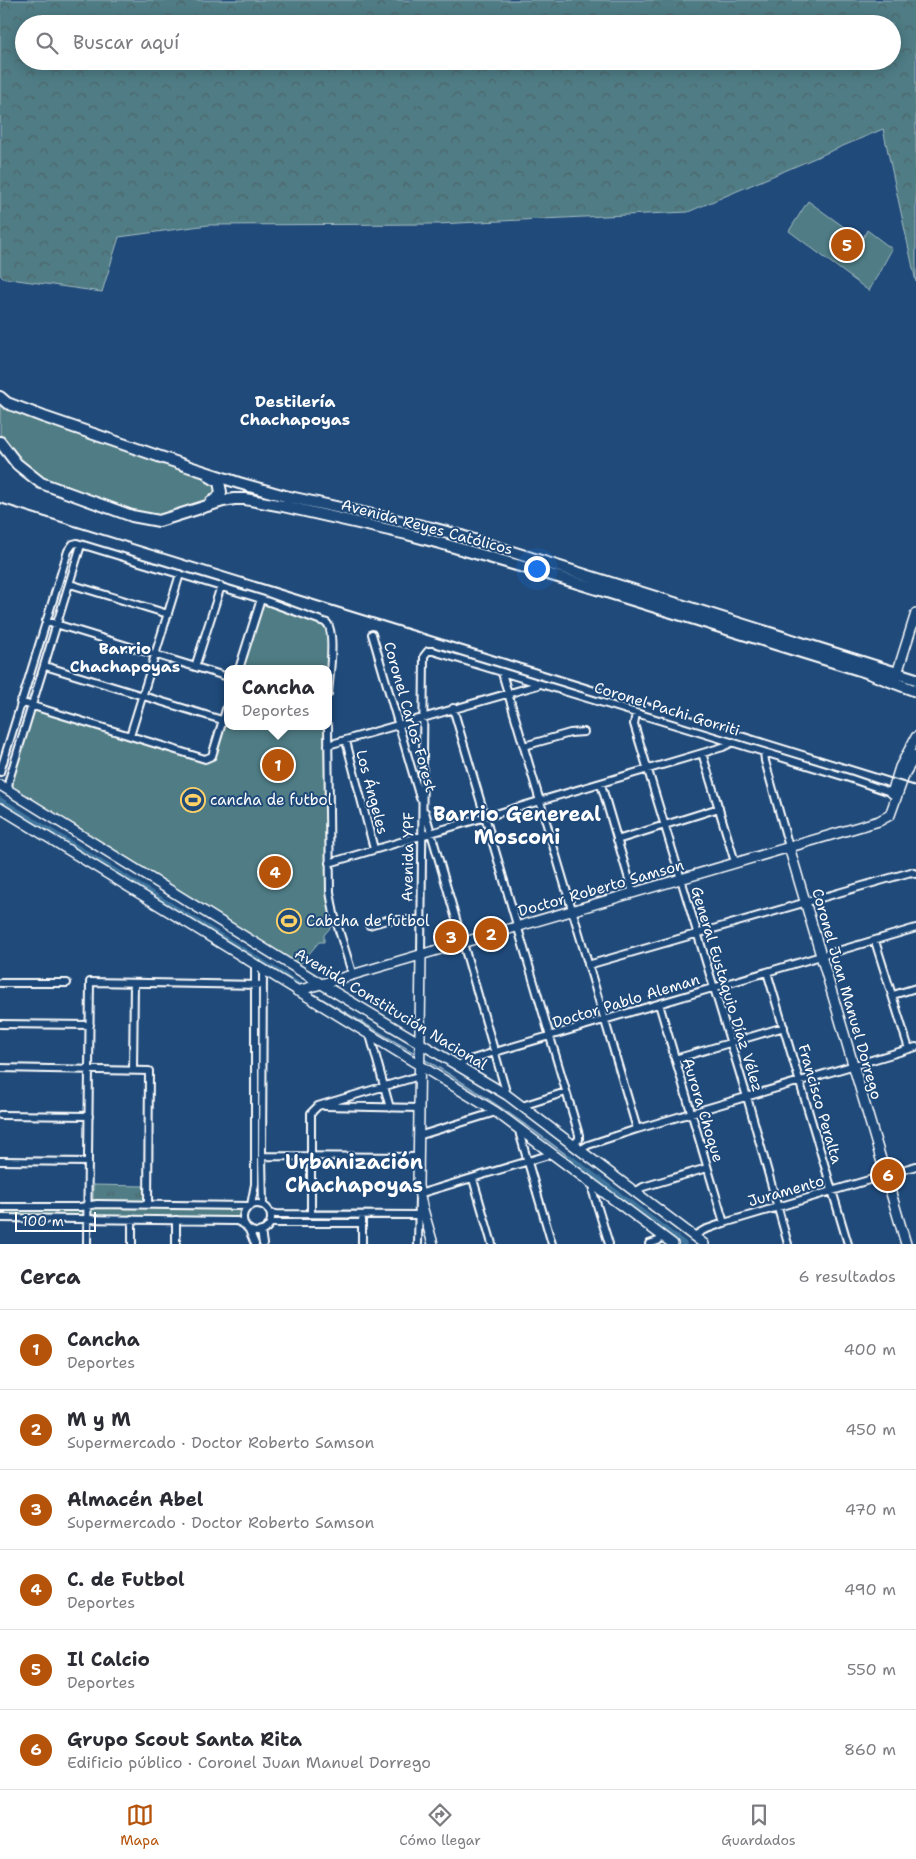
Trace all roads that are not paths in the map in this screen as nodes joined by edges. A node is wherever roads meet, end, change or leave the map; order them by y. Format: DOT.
graph roads {
  1 [pos="0,398"];
  2 [pos="0,404"];
  3 [pos="44,417"];
  4 [pos="0,442"];
  5 [pos="190,468"];
  6 [pos="182,514"];
  7 [pos="81,545"];
  8 [pos="180,574"];
  9 [pos="70,584"];
  10 [pos="221,586"];
  11 [pos="261,599"];
  12 [pos="916,613"];
  13 [pos="168,614"];
  14 [pos="46,621"];
  15 [pos="57,625"];
  16 [pos="372,634"];
  17 [pos="428,651"];
  18 [pos="155,655"];
  19 [pos="240,665"];
  20 [pos="331,665"];
  21 [pos="45,666"];
  22 [pos="195,667"];
  23 [pos="502,674"];
  24 [pos="224,676"];
  25 [pos="896,678"];
  26 [pos="916,680"];
  27 [pos="539,684"];
  28 [pos="916,691"];
  29 [pos="508,692"];
  30 [pos="143,696"];
  31 [pos="20,702"];
  32 [pos="32,706"];
  33 [pos="453,708"];
  34 [pos="636,713"];
  35 [pos="224,714"];
  36 [pos="424,717"];
  37 [pos="222,720"];
  38 [pos="399,724"];
  39 [pos="328,730"];
  40 [pos="584,732"];
  41 [pos="130,736"];
  42 [pos="916,737"];
  43 [pos="346,741"];
  44 [pos="732,742"];
  45 [pos="328,745"];
  46 [pos="524,746"];
  47 [pos="764,752"];
  48 [pos="702,753"];
  49 [pos="916,755"];
  50 [pos="648,769"];
  51 [pos="0,772"];
  52 [pos="601,784"];
  53 [pos="4,787"];
  54 [pos="895,794"];
  55 [pos="540,802"];
  56 [pos="423,805"];
  57 [pos="0,808"];
  58 [pos="719,808"];
  59 [pos="486,818"];
  60 [pos="665,824"];
  61 [pos="431,833"];
  62 [pos="422,835"];
  63 [pos="617,840"];
  64 [pos="789,847"];
  65 [pos="374,849"];
  66 [pos="735,862"];
  67 [pos="329,863"];
  68 [pos="916,874"];
  69 [pos="682,878"];
  70 [pos="633,893"];
  71 [pos="806,901"];
  72 [pos="572,911"];
  73 [pos="421,920"];
  74 [pos="369,925"];
  75 [pos="518,927"];
  76 [pos="916,928"];
  77 [pos="697,934"];
  78 [pos="875,940"];
  79 [pos="463,942"];
  80 [pos="421,956"];
  81 [pos="822,957"];
  82 [pos="255,965"];
  83 [pos="588,965"];
  84 [pos="263,970"];
  85 [pos="768,972"];
  86 [pos="352,976"];
  87 [pos="0,983"];
  88 [pos="67,983"];
  89 [pos="134,983"];
  90 [pos="256,984"];
  91 [pos="263,985"];
  92 [pos="323,985"];
  93 [pos="714,988"];
  94 [pos="916,988"];
  95 [pos="297,992"];
  96 [pos="893,995"];
  97 [pos="659,1004"];
  98 [pos="604,1020"];
  99 [pos="0,1024"];
  100 [pos="90,1025"];
  101 [pos="784,1027"];
  102 [pos="370,1035"];
  103 [pos="550,1037"];
  104 [pos="730,1042"];
  105 [pos="912,1048"];
  106 [pos="495,1052"];
  107 [pos="419,1054"];
  108 [pos="675,1059"];
  109 [pos="460,1066"];
  110 [pos="853,1066"];
  111 [pos="0,1068"];
  112 [pos="89,1069"];
  113 [pos="133,1070"];
  114 [pos="259,1074"];
  115 [pos="419,1076"];
  116 [pos="800,1081"];
  117 [pos="385,1085"];
  118 [pos="566,1092"];
  119 [pos="507,1095"];
  120 [pos="746,1097"];
  121 [pos="318,1106"];
  122 [pos="522,1106"];
  123 [pos="390,1108"];
  124 [pos="419,1108"];
  125 [pos="496,1112"];
  126 [pos="691,1114"];
  127 [pos="0,1115"];
  128 [pos="89,1116"];
  129 [pos="519,1128"];
  130 [pos="637,1129"];
  131 [pos="418,1136"];
  132 [pos="577,1148"];
  133 [pos="552,1154"];
  134 [pos="262,1156"];
  135 [pos="311,1157"];
  136 [pos="418,1157"];
  137 [pos="0,1161"];
  138 [pos="88,1162"];
  139 [pos="528,1162"];
  140 [pos="916,1166"];
  141 [pos="707,1168"];
  142 [pos="886,1174"];
  143 [pos="472,1178"];
  144 [pos="595,1185"];
  145 [pos="832,1191"];
  146 [pos="635,1192"];
  147 [pos="419,1196"];
  148 [pos="148,1204"];
  149 [pos="250,1205"];
  150 [pos="263,1205"];
  151 [pos="88,1206"];
  152 [pos="0,1207"];
  153 [pos="777,1207"];
  154 [pos="270,1213"];
  155 [pos="311,1214"];
  156 [pos="362,1215"];
  157 [pos="418,1215"];
  158 [pos="0,1218"];
  159 [pos="87,1219"];
  160 [pos="132,1219"];
  161 [pos="176,1220"];
  162 [pos="270,1223"];
  163 [pos="362,1223"];
  164 [pos="724,1223"];
  165 [pos="246,1227"];
  166 [pos="261,1231"];
  167 [pos="663,1236"];
  168 [pos="694,1236"];
  169 [pos="87,1244"];
  170 [pos="132,1244"];
  171 [pos="176,1244"];
  172 [pos="255,1244"];
  173 [pos="263,1244"];
  174 [pos="362,1244"];
  175 [pos="418,1244"];
  176 [pos="433,1244"];
  177 [pos="492,1244"];
  178 [pos="552,1244"];
  179 [pos="609,1244"];
  180 [pos="649,1244"];
  181 [pos="673,1244"];
  182 [pos="704,1244"];
  183 [pos="788,1244"];
  184 [pos="848,1244"];
  185 [pos="906,1244"];
  1 -- 3 [label="main road, Avenida Reyes Católicos"];
  2 -- 3 [label="main road"];
  3 -- 5 [label="main road, Avenida Reyes Católicos"];
  4 -- 6 [label="main road, Avenida Reyes Católicos"];
  5 -- 6 [label="main road"];
  5 -- 25 [label="main road, Avenida Reyes Católicos"];
  6 -- 25 [label="main road, Avenida Reyes Católicos"];
  7 -- 8 [label="street"];
  7 -- 9 [label="street"];
  7 -- 14 [label="street"];
  8 -- 10 [label="street"];
  8 -- 13 [label="street"];
  9 -- 13 [label="street"];
  9 -- 15 [label="street"];
  10 -- 11 [label="street"];
  10 -- 22 [label="street"];
  11 -- 19 [label="street"];
  11 -- 20 [label="street"];
  12 -- 25 [label="main road"];
  13 -- 18 [label="street"];
  14 -- 15 [label="street"];
  14 -- 31 [label="street"];
  15 -- 18 [label="street"];
  15 -- 21 [label="street"];
  16 -- 38 [label="street, Coronel Carlos Forest"];
  17 -- 23 [label="street, Coronel Pachi Gorriti"];
  17 -- 36 [label="street, Avenida YPF"];
  18 -- 22 [label="street"];
  18 -- 30 [label="street"];
  21 -- 30 [label="street"];
  21 -- 32 [label="street"];
  22 -- 24 [label="street"];
  23 -- 27 [label="street, Coronel Pachi Gorriti"];
  23 -- 29 [label="street"];
  25 -- 26 [label="main road, Avenida Reyes Católicos"];
  25 -- 28 [label="main road, Avenida Reyes Católicos"];
  27 -- 29 [label="street"];
  27 -- 34 [label="street, Coronel Pachi Gorriti"];
  29 -- 33 [label="street"];
  29 -- 46 [label="street"];
  30 -- 37 [label="street"];
  30 -- 41 [label="street"];
  31 -- 32 [label="street"];
  31 -- 51 [label="street"];
  32 -- 41 [label="street"];
  32 -- 53 [label="street"];
  33 -- 36 [label="street"];
  33 -- 59 [label="street"];
  34 -- 44 [label="street, Coronel Pachi Gorriti"];
  34 -- 50 [label="street, General Eustaquio Díaz Vélez"];
  35 -- 37 [label="street"];
  36 -- 38 [label="street"];
  36 -- 56 [label="street, Avenida YPF"];
  37 -- 41 [label="street"];
  38 -- 43 [label="street"];
  38 -- 56 [label="street, Coronel Carlos Forest"];
  39 -- 45 [label="street"];
  40 -- 46 [label="street"];
  42 -- 54 [label="main road, Doctor Roberto Samson"];
  43 -- 45 [label="street"];
  43 -- 65 [label="street, Los Ángeles"];
  44 -- 47 [label="street, Coronel Pachi Gorriti"];
  44 -- 48 [label="street"];
  45 -- 67 [label="street"];
  46 -- 55 [label="street"];
  47 -- 54 [label="street, Coronel Pachi Gorriti"];
  47 -- 64 [label="street, Coronel Juan Manuel Dorrego"];
  48 -- 50 [label="street"];
  48 -- 58 [label="street"];
  49 -- 54 [label="main road, Doctor Roberto Samson"];
  50 -- 52 [label="street"];
  50 -- 60 [label="street, General Eustaquio Díaz Vélez"];
  52 -- 55 [label="street"];
  52 -- 63 [label="street"];
  53 -- 92 [label="main road, Avenida Constitución Nacional"];
  54 -- 64 [label="main road, Doctor Roberto Samson"];
  55 -- 59 [label="street"];
  55 -- 72 [label="street"];
  56 -- 61 [label="street, Coronel Carlos Forest"];
  56 -- 62 [label="street, Avenida YPF"];
  57 -- 82 [label="main road, Avenida Constitución Nacional"];
  58 -- 60 [label="street"];
  58 -- 66 [label="street"];
  59 -- 61 [label="street"];
  59 -- 75 [label="street"];
  60 -- 63 [label="street"];
  60 -- 69 [label="street, General Eustaquio Díaz Vélez"];
  61 -- 62 [label="street"];
  61 -- 79 [label="street, Coronel Carlos Forest"];
  62 -- 65 [label="street"];
  62 -- 73 [label="street, Avenida YPF"];
  63 -- 70 [label="street"];
  64 -- 66 [label="main road, Doctor Roberto Samson"];
  64 -- 71 [label="main road, Coronel Juan Manuel Dorrego"];
  65 -- 67 [label="street"];
  66 -- 69 [label="main road, Doctor Roberto Samson"];
  67 -- 86 [label="street"];
  68 -- 71 [label="street"];
  69 -- 70 [label="main road, Doctor Roberto Samson"];
  69 -- 77 [label="street, General Eustaquio Díaz Vélez"];
  70 -- 72 [label="main road, Doctor Roberto Samson"];
  71 -- 77 [label="street"];
  71 -- 81 [label="main road, Coronel Juan Manuel Dorrego"];
  72 -- 75 [label="main road, Doctor Roberto Samson"];
  72 -- 83 [label="street"];
  73 -- 74 [label="street"];
  73 -- 80 [label="street, Avenida YPF"];
  75 -- 79 [label="main road, Doctor Roberto Samson"];
  75 -- 103 [label="street"];
  76 -- 78 [label="street, Doctor Pablo Aleman"];
  77 -- 83 [label="street"];
  77 -- 93 [label="street, General Eustaquio Díaz Vélez"];
  78 -- 81 [label="street, Doctor Pablo Aleman"];
  78 -- 96 [label="street"];
  79 -- 80 [label="main road, Doctor Roberto Samson"];
  79 -- 106 [label="street, Coronel Carlos Forest"];
  80 -- 86 [label="main road, Doctor Roberto Samson"];
  80 -- 107 [label="main road, Avenida YPF"];
  81 -- 85 [label="street, Doctor Pablo Aleman"];
  81 -- 110 [label="main road, Coronel Juan Manuel Dorrego"];
  82 -- 84 [label="main road, Avenida Constitución Nacional"];
  82 -- 90 [label="street"];
  83 -- 98 [label="street"];
  84 -- 91 [label="street"];
  84 -- 95 [label="main road, Avenida Constitución Nacional"];
  85 -- 93 [label="street, Doctor Pablo Aleman"];
  85 -- 101 [label="street, Francisco Peralta"];
  86 -- 92 [label="main road, Doctor Roberto Samson"];
  87 -- 88 [label="street"];
  89 -- 90 [label="street"];
  89 -- 100 [label="street"];
  89 -- 113 [label="street"];
  90 -- 91 [label="street"];
  90 -- 114 [label="street"];
  91 -- 114 [label="street"];
  92 -- 95 [label="main road, Doctor Roberto Samson"];
  92 -- 107 [label="main road, Avenida Constitución Nacional"];
  93 -- 97 [label="street, Doctor Pablo Aleman"];
  93 -- 104 [label="street, General Eustaquio Díaz Vélez"];
  94 -- 96 [label="street"];
  95 -- 102 [label="main road, Avenida Constitución Nacional"];
  96 -- 105 [label="street"];
  97 -- 98 [label="street, Doctor Pablo Aleman"];
  97 -- 108 [label="street, Aurora Choque"];
  98 -- 103 [label="street, Doctor Pablo Aleman"];
  98 -- 130 [label="street"];
  99 -- 100 [label="street"];
  100 -- 112 [label="street"];
  101 -- 104 [label="street"];
  101 -- 116 [label="street, Francisco Peralta"];
  102 -- 107 [label="main road, Avenida Constitución Nacional"];
  102 -- 117 [label="street"];
  103 -- 106 [label="street, Doctor Pablo Aleman"];
  103 -- 118 [label="street"];
  104 -- 108 [label="street"];
  104 -- 120 [label="street, General Eustaquio Díaz Vélez"];
  105 -- 110 [label="street"];
  106 -- 109 [label="street, Doctor Pablo Aleman"];
  106 -- 119 [label="street, Coronel Carlos Forest"];
  107 -- 109 [label="main road, Avenida Constitución Nacional"];
  107 -- 115 [label="main road, Avenida YPF"];
  107 -- 125 [label="main road, Avenida Constitución Nacional"];
  108 -- 126 [label="street, Aurora Choque"];
  109 -- 119 [label="main road, Avenida Constitución Nacional"];
  110 -- 116 [label="street"];
  110 -- 142 [label="main road, Coronel Juan Manuel Dorrego"];
  111 -- 112 [label="street"];
  112 -- 113 [label="street"];
  112 -- 128 [label="street"];
  113 -- 148 [label="street"];
  114 -- 134 [label="street"];
  114 -- 149 [label="street"];
  115 -- 117 [label="street"];
  115 -- 124 [label="main road, Avenida YPF"];
  116 -- 120 [label="street"];
  116 -- 145 [label="street, Francisco Peralta"];
  117 -- 121 [label="street"];
  117 -- 123 [label="street"];
  118 -- 122 [label="street"];
  118 -- 132 [label="street"];
  119 -- 122 [label="main road, Avenida Constitución Nacional"];
  120 -- 126 [label="street"];
  120 -- 153 [label="street, General Eustaquio Díaz Vélez"];
  121 -- 123 [label="street"];
  121 -- 135 [label="street"];
  122 -- 132 [label="main road, Avenida Constitución Nacional"];
  123 -- 124 [label="street"];
  124 -- 131 [label="main road, Avenida YPF"];
  125 -- 129 [label="main road, Avenida Constitución Nacional"];
  125 -- 131 [label="street"];
  126 -- 130 [label="street"];
  126 -- 141 [label="street, Aurora Choque"];
  127 -- 128 [label="street"];
  128 -- 138 [label="street"];
  129 -- 133 [label="main road, Avenida Constitución Nacional"];
  129 -- 139 [label="street"];
  130 -- 132 [label="street"];
  131 -- 136 [label="main road, Avenida YPF"];
  132 -- 146 [label="main road, Avenida Constitución Nacional"];
  133 -- 139 [label="street"];
  133 -- 144 [label="main road, Avenida Constitución Nacional"];
  134 -- 135 [label="street"];
  134 -- 150 [label="street"];
  135 -- 136 [label="street"];
  135 -- 155 [label="street"];
  136 -- 147 [label="main road, Avenida YPF"];
  137 -- 138 [label="street"];
  138 -- 151 [label="street"];
  139 -- 143 [label="street"];
  139 -- 178 [label="street"];
  140 -- 142 [label="street, Juramento"];
  141 -- 146 [label="street"];
  141 -- 164 [label="street, Aurora Choque"];
  142 -- 145 [label="street, Juramento"];
  142 -- 185 [label="main road, Coronel Juan Manuel Dorrego"];
  143 -- 147 [label="street"];
  143 -- 177 [label="street"];
  144 -- 167 [label="main road, Avenida Constitución Nacional"];
  144 -- 179 [label="street"];
  145 -- 153 [label="street, Juramento"];
  145 -- 184 [label="street, Francisco Peralta"];
  146 -- 168 [label="main road, Avenida Constitución Nacional"];
  147 -- 157 [label="street, Avenida YPF"];
  147 -- 176 [label="main road"];
  148 -- 149 [label="street"];
  148 -- 151 [label="street"];
  149 -- 150 [label="street"];
  149 -- 165 [label="street"];
  150 -- 154 [label="street"];
  151 -- 152 [label="street"];
  151 -- 159 [label="street"];
  153 -- 164 [label="street, Juramento"];
  153 -- 183 [label="street, General Eustaquio Díaz Vélez"];
  154 -- 155 [label="street"];
  154 -- 162 [label="street"];
  155 -- 156 [label="street"];
  156 -- 157 [label="street"];
  156 -- 163 [label="street"];
  157 -- 175 [label="street, Avenida YPF"];
  158 -- 159 [label="street"];
  159 -- 160 [label="street"];
  159 -- 169 [label="street"];
  160 -- 161 [label="street"];
  160 -- 170 [label="street"];
  161 -- 165 [label="street"];
  161 -- 171 [label="street"];
  162 -- 163 [label="street"];
  162 -- 166 [label="street"];
  163 -- 174 [label="street"];
  164 -- 168 [label="street, Juramento"];
  165 -- 166 [label="street"];
  165 -- 172 [label="street"];
  166 -- 173 [label="street"];
  167 -- 180 [label="street"];
  167 -- 181 [label="main road, Avenida Constitución Nacional"];
  168 -- 182 [label="main road, Avenida Constitución Nacional"];
}
